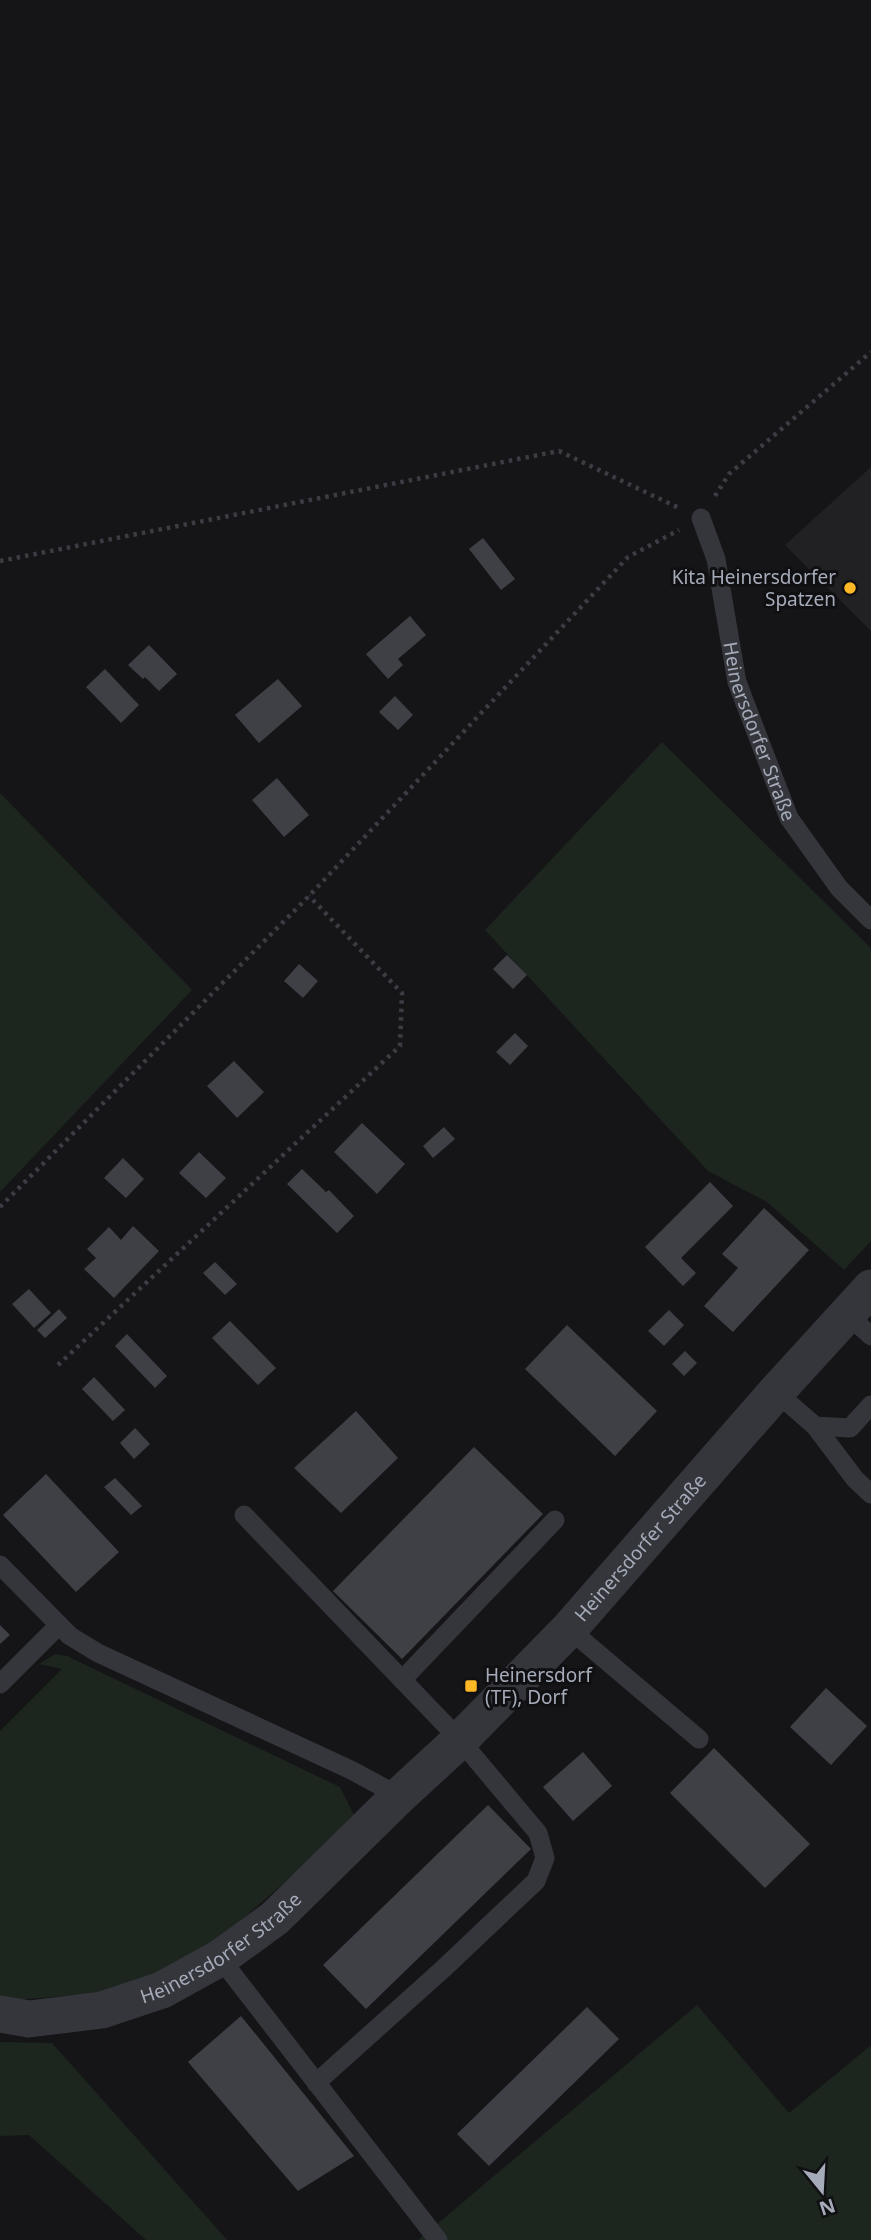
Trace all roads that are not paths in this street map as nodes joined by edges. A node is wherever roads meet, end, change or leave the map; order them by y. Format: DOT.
graph roads {
  1 [pos="701,518"];
  2 [pos="871,920"];
  3 [pos="863,1313"];
  4 [pos="776,1392"];
  5 [pos="871,1405"];
  6 [pos="815,1426"];
  7 [pos="871,1494"];
  8 [pos="244,1515"];
  9 [pos="555,1520"];
  10 [pos="0,1565"];
  11 [pos="59,1625"];
  12 [pos="569,1629"];
  13 [pos="402,1681"];
  14 [pos="0,1684"];
  15 [pos="699,1739"];
  16 [pos="460,1740"];
  17 [pos="399,1796"];
  18 [pos="220,1958"];
  19 [pos="0,2014"];
  20 [pos="316,2083"];
  21 [pos="438,2240"];
  1 -- 2 [label="lane, Heinersdorfer Straße"];
  3 -- 4 [label="street, Heinersdorfer Straße"];
  4 -- 6 [label="lane"];
  4 -- 12 [label="street, Heinersdorfer Straße"];
  5 -- 6 [label="lane"];
  6 -- 7 [label="lane"];
  8 -- 13 [label="lane"];
  9 -- 13 [label="lane"];
  10 -- 11 [label="lane"];
  11 -- 14 [label="lane"];
  11 -- 17 [label="lane"];
  12 -- 15 [label="lane"];
  12 -- 16 [label="street, Heinersdorfer Straße"];
  13 -- 16 [label="lane"];
  16 -- 17 [label="street, Heinersdorfer Straße"];
  16 -- 20 [label="lane"];
  17 -- 18 [label="street, Heinersdorfer Straße"];
  18 -- 19 [label="street, Heinersdorfer Straße"];
  18 -- 20 [label="lane"];
  20 -- 21 [label="lane"];
}
